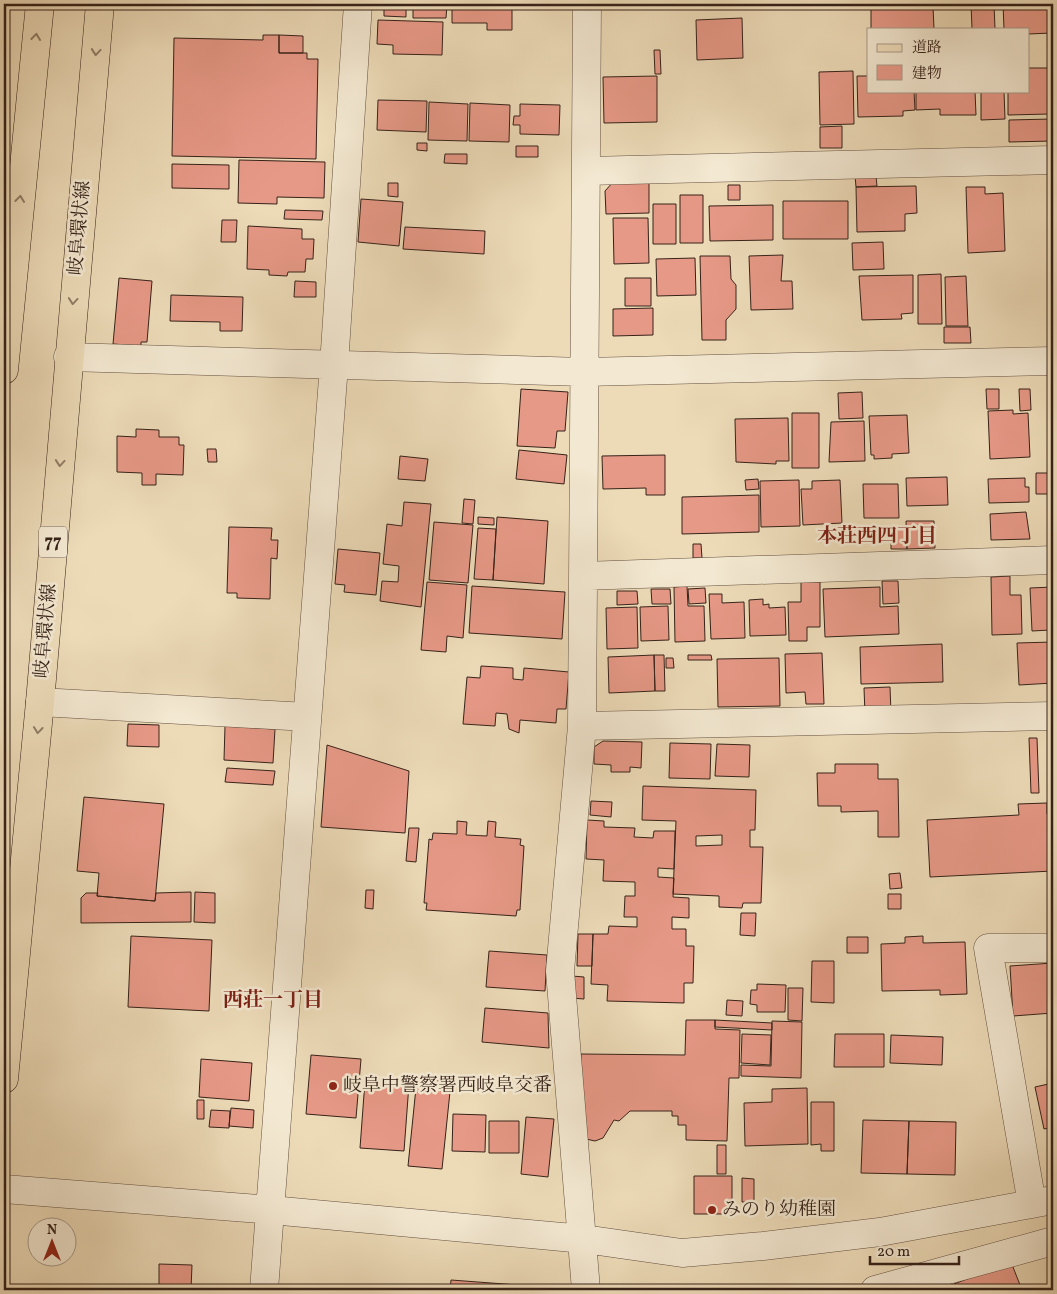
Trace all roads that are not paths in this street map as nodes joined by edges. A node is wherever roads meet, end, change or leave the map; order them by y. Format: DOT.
graph roads {
  1 [pos="40,4"];
  2 [pos="100,4"];
  3 [pos="358,4"];
  4 [pos="587,4"];
  5 [pos="1053,160"];
  6 [pos="586,171"];
  7 [pos="68,357"];
  8 [pos="1053,361"];
  9 [pos="4,364"];
  10 [pos="334,365"];
  11 [pos="584,372"];
  12 [pos="1053,560"];
  13 [pos="583,576"];
  14 [pos="40,702"];
  15 [pos="1053,716"];
  16 [pos="307,717"];
  17 [pos="582,726"];
  18 [pos="1053,948"];
  19 [pos="4,1079"];
  20 [pos="4,1189"];
  21 [pos="1043,1202"];
  22 [pos="271,1210"];
  23 [pos="584,1239"];
  24 [pos="1053,1241"];
  25 [pos="264,1290"];
  26 [pos="586,1290"];
  27 [pos="875,1290"];
  9 -- 1 [label="main road, one-way"];
  2 -- 7 [label="main road, 岐阜環状線 / 77, one-way"];
  3 -- 10 [label="street"];
  4 -- 6 [label="street"];
  5 -- 6 [label="street"];
  6 -- 11 [label="street"];
  7 -- 10 [label="street"];
  7 -- 14 [label="main road, 岐阜環状線 / 77, one-way"];
  8 -- 11 [label="street"];
  10 -- 11 [label="street"];
  10 -- 16 [label="street"];
  11 -- 13 [label="street"];
  12 -- 13 [label="street"];
  13 -- 17 [label="street"];
  14 -- 16 [label="street"];
  14 -- 19 [label="main road, 岐阜環状線 / 77, one-way"];
  15 -- 17 [label="street"];
  16 -- 22 [label="street"];
  17 -- 23 [label="street"];
  18 -- 21 [label="street"];
  20 -- 22 [label="street"];
  21 -- 23 [label="street"];
  22 -- 23 [label="street"];
  22 -- 25 [label="street"];
  23 -- 26 [label="street"];
  24 -- 27 [label="street"];
}
